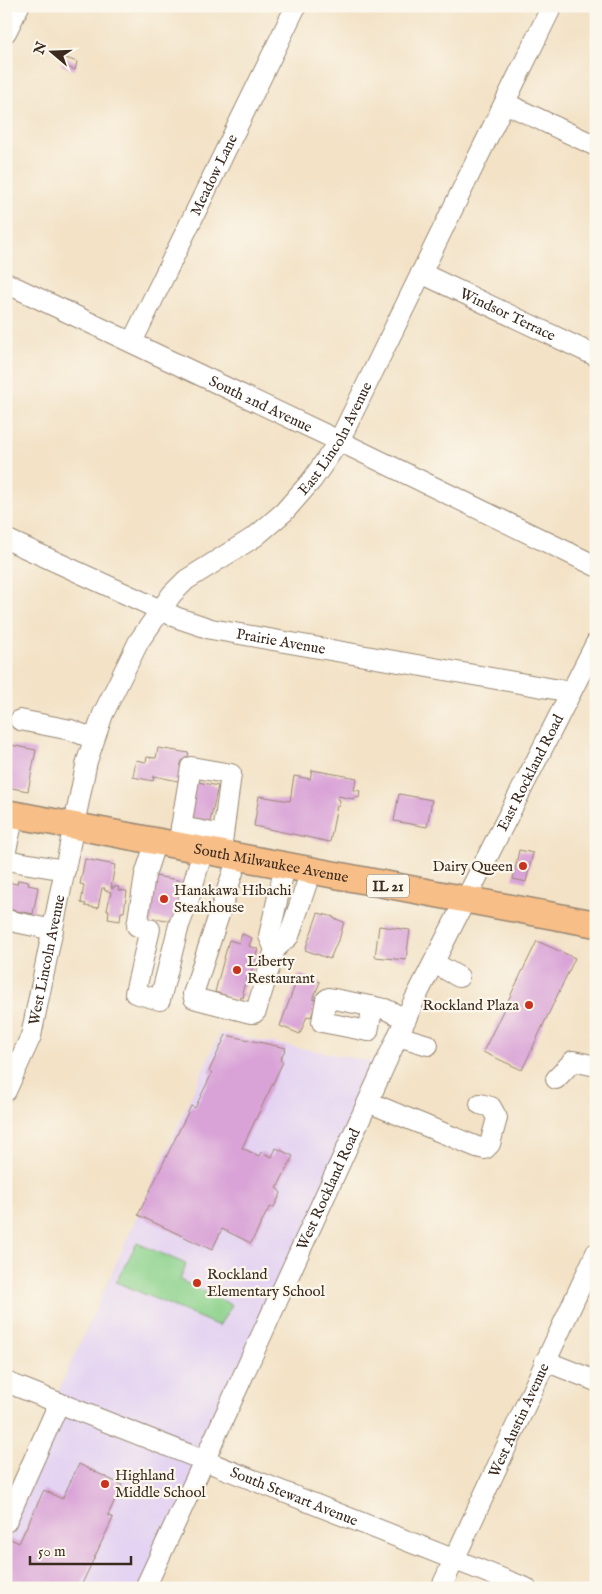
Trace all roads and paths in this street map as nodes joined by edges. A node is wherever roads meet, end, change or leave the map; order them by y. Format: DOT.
graph roads {
  1 [pos="19,6"];
  2 [pos="296,6"];
  3 [pos="552,6"];
  4 [pos="6,32"];
  5 [pos="505,103"];
  6 [pos="596,146"];
  7 [pos="421,273"];
  8 [pos="6,282"];
  9 [pos="132,342"];
  10 [pos="596,356"];
  11 [pos="339,441"];
  12 [pos="6,539"];
  13 [pos="596,566"];
  14 [pos="160,610"];
  15 [pos="596,643"];
  16 [pos="571,692"];
  17 [pos="20,720"];
  18 [pos="94,739"];
  19 [pos="10,814"];
  20 [pos="74,826"];
  21 [pos="171,838"];
  22 [pos="221,849"];
  23 [pos="6,850"];
  24 [pos="6,860"];
  25 [pos="285,866"];
  26 [pos="64,870"];
  27 [pos="311,871"];
  28 [pos="465,900"];
  29 [pos="6,920"];
  30 [pos="596,924"];
  31 [pos="53,930"];
  32 [pos="275,949"];
  33 [pos="434,963"];
  34 [pos="459,977"];
  35 [pos="326,1000"];
  36 [pos="402,1028"];
  37 [pos="428,1045"];
  38 [pos="596,1066"];
  39 [pos="556,1079"];
  40 [pos="6,1091"];
  41 [pos="368,1102"];
  42 [pos="480,1104"];
  43 [pos="596,1253"];
  44 [pos="545,1362"];
  45 [pos="596,1381"];
  46 [pos="6,1382"];
  47 [pos="60,1403"];
  48 [pos="205,1461"];
  49 [pos="6,1522"];
  50 [pos="454,1560"];
  51 [pos="144,1588"];
  52 [pos="441,1588"];
  53 [pos="526,1588"];
  1 -- 4 [label="street"];
  2 -- 9 [label="street, Meadow Lane"];
  3 -- 5 [label="street, East Lincoln Avenue"];
  5 -- 6 [label="street"];
  5 -- 7 [label="street, East Lincoln Avenue"];
  7 -- 10 [label="street, Windsor Terrace"];
  7 -- 11 [label="street, East Lincoln Avenue"];
  8 -- 9 [label="street, South 2nd Avenue"];
  9 -- 11 [label="street, South 2nd Avenue"];
  11 -- 13 [label="street, South 2nd Avenue"];
  11 -- 14 [label="street, East Lincoln Avenue"];
  12 -- 14 [label="street, Prairie Avenue"];
  14 -- 16 [label="street, Prairie Avenue"];
  14 -- 18 [label="street, East Lincoln Avenue"];
  15 -- 16 [label="street, East Rockland Road"];
  16 -- 28 [label="street, East Rockland Road"];
  17 -- 18 [label="street"];
  18 -- 20 [label="street, East Lincoln Avenue"];
  19 -- 20 [label="main road, South Milwaukee Avenue / IL 21"];
  19 -- 23 [label="street"];
  20 -- 21 [label="main road, South Milwaukee Avenue / IL 21"];
  20 -- 26 [label="street, West Lincoln Avenue"];
  21 -- 22 [label="main road, South Milwaukee Avenue / IL 21"];
  21 -- 22 [label="street"];
  21 -- 22 [label="street"];
  22 -- 25 [label="main road, South Milwaukee Avenue / IL 21"];
  22 -- 32 [label="street"];
  24 -- 26 [label="street"];
  25 -- 27 [label="main road, South Milwaukee Avenue / IL 21"];
  25 -- 32 [label="street"];
  26 -- 31 [label="street, West Lincoln Avenue"];
  27 -- 28 [label="main road, South Milwaukee Avenue / IL 21"];
  27 -- 32 [label="street"];
  28 -- 30 [label="main road, South Milwaukee Avenue / IL 21"];
  28 -- 33 [label="street, West Rockland Road"];
  29 -- 31 [label="street"];
  31 -- 40 [label="street, West Lincoln Avenue"];
  33 -- 34 [label="street"];
  33 -- 36 [label="street, West Rockland Road"];
  35 -- 36 [label="street"];
  36 -- 37 [label="street"];
  36 -- 41 [label="street, West Rockland Road"];
  38 -- 39 [label="street"];
  41 -- 42 [label="street"];
  41 -- 48 [label="street, West Rockland Road"];
  43 -- 44 [label="street, West Austin Avenue"];
  44 -- 45 [label="street"];
  44 -- 50 [label="street, West Austin Avenue"];
  46 -- 47 [label="street, South Stewart Avenue"];
  47 -- 48 [label="street, South Stewart Avenue"];
  47 -- 49 [label="street"];
  48 -- 50 [label="street, South Stewart Avenue"];
  48 -- 51 [label="street, West Rockland Road"];
  50 -- 52 [label="street, West Austin Avenue"];
  50 -- 53 [label="street, South Stewart Avenue"];
}
